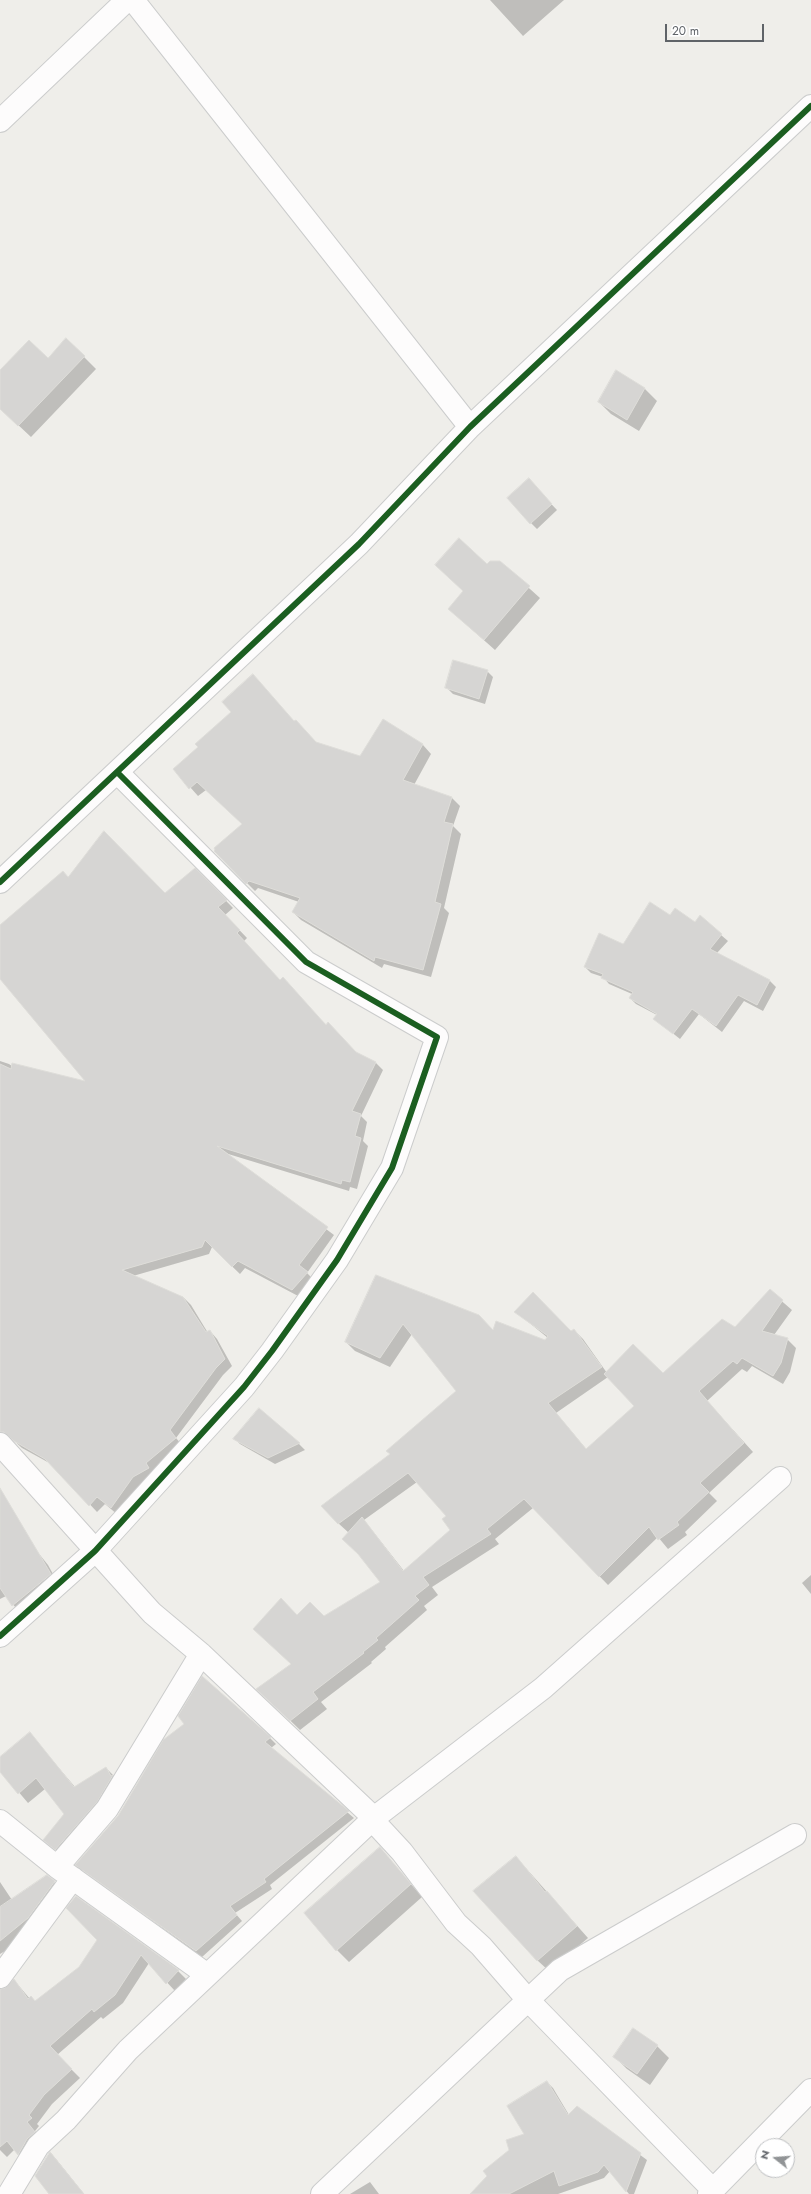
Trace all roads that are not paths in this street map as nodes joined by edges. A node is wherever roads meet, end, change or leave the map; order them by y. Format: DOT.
graph roads {
  1 [pos="127,0"];
  2 [pos="133,0"];
  3 [pos="811,106"];
  4 [pos="0,121"];
  5 [pos="470,428"];
  6 [pos="117,772"];
  7 [pos="0,882"];
  8 [pos="0,1444"];
  9 [pos="780,1478"];
  10 [pos="95,1551"];
  11 [pos="0,1636"];
  12 [pos="201,1654"];
  13 [pos="374,1818"];
  14 [pos="0,1821"];
  15 [pos="795,1835"];
  16 [pos="65,1872"];
  17 [pos="206,1974"];
  18 [pos="0,1977"];
  19 [pos="528,2000"];
  20 [pos="811,2090"];
  21 [pos="711,2192"];
  22 [pos="8,2194"];
  23 [pos="322,2194"];
  1 -- 4 [label="street"];
  2 -- 5 [label="street"];
  3 -- 5 [label="street"];
  5 -- 6 [label="street"];
  6 -- 7 [label="street"];
  6 -- 10 [label="street"];
  8 -- 10 [label="street"];
  9 -- 13 [label="street"];
  10 -- 11 [label="street"];
  10 -- 12 [label="street"];
  12 -- 13 [label="street"];
  12 -- 16 [label="street"];
  13 -- 17 [label="street"];
  13 -- 19 [label="street"];
  14 -- 16 [label="street"];
  15 -- 19 [label="street"];
  16 -- 17 [label="street"];
  16 -- 18 [label="street"];
  17 -- 22 [label="street"];
  19 -- 21 [label="street"];
  19 -- 23 [label="street"];
  20 -- 21 [label="street"];
}
